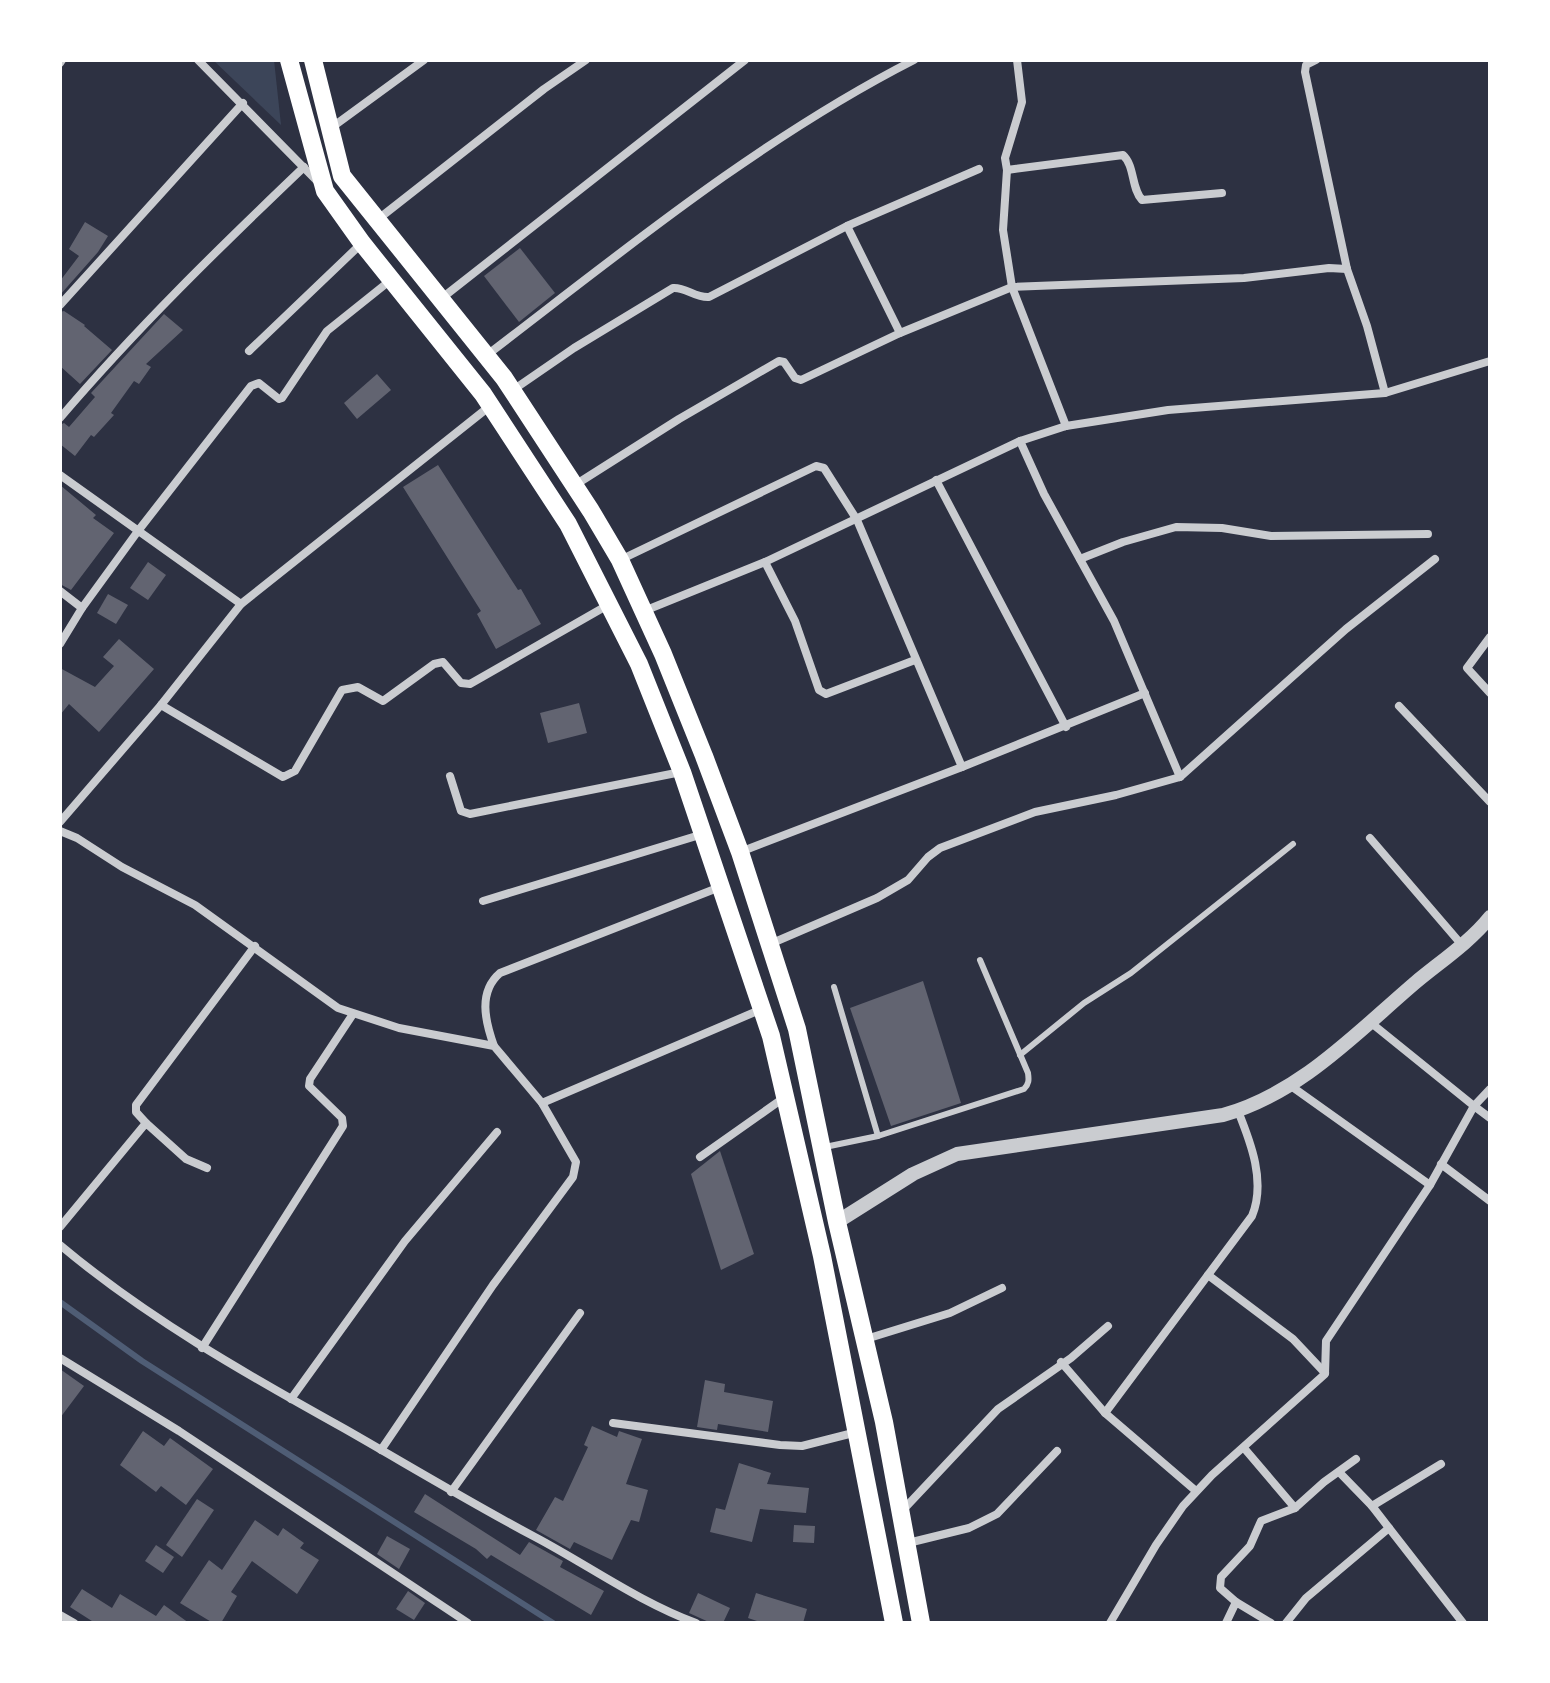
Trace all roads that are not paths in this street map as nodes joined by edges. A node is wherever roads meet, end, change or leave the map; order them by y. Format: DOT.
graph roads {
  1 [pos="198,60"];
  2 [pos="289,60"];
  3 [pos="313,60"];
  4 [pos="424,60"];
  5 [pos="586,60"];
  6 [pos="745,60"];
  7 [pos="914,60"];
  8 [pos="1017,60"];
  9 [pos="1316,60"];
  10 [pos="243,103"];
  11 [pos="329,130"];
  12 [pos="304,167"];
  13 [pos="979,169"];
  14 [pos="1007,170"];
  15 [pos="325,191"];
  16 [pos="1222,193"];
  17 [pos="376,221"];
  18 [pos="847,226"];
  19 [pos="362,243"];
  20 [pos="1347,269"];
  21 [pos="392,278"];
  22 [pos="1012,287"];
  23 [pos="442,298"];
  24 [pos="60,305"];
  25 [pos="900,333"];
  26 [pos="249,351"];
  27 [pos="486,356"];
  28 [pos="1490,361"];
  29 [pos="512,391"];
  30 [pos="1385,393"];
  31 [pos="491,406"];
  32 [pos="60,418"];
  33 [pos="1066,426"];
  34 [pos="1020,441"];
  35 [pos="60,475"];
  36 [pos="936,480"];
  37 [pos="575,485"];
  38 [pos="857,520"];
  39 [pos="138,531"];
  40 [pos="1428,534"];
  41 [pos="1080,559"];
  42 [pos="1435,559"];
  43 [pos="620,560"];
  44 [pos="765,562"];
  45 [pos="60,591"];
  46 [pos="241,604"];
  47 [pos="609,604"];
  48 [pos="82,608"];
  49 [pos="643,611"];
  50 [pos="1490,637"];
  51 [pos="60,644"];
  52 [pos="915,660"];
  53 [pos="1145,693"];
  54 [pos="1490,693"];
  55 [pos="161,705"];
  56 [pos="1399,706"];
  57 [pos="1066,727"];
  58 [pos="962,767"];
  59 [pos="682,772"];
  60 [pos="450,776"];
  61 [pos="1180,777"];
  62 [pos="1490,802"];
  63 [pos="60,822"];
  64 [pos="60,831"];
  65 [pos="704,834"];
  66 [pos="1370,838"];
  67 [pos="1293,844"];
  68 [pos="740,852"];
  69 [pos="721,886"];
  70 [pos="483,901"];
  71 [pos="1488,923"];
  72 [pos="1461,944"];
  73 [pos="769,945"];
  74 [pos="255,946"];
  75 [pos="980,960"];
  76 [pos="834,987"];
  77 [pos="763,1009"];
  78 [pos="353,1014"];
  79 [pos="1370,1022"];
  80 [pos="494,1046"];
  81 [pos="1020,1055"];
  82 [pos="1291,1086"];
  83 [pos="1490,1089"];
  84 [pos="785,1097"];
  85 [pos="542,1103"];
  86 [pos="1474,1106"];
  87 [pos="1238,1111"];
  88 [pos="1490,1118"];
  89 [pos="146,1123"];
  90 [pos="497,1132"];
  91 [pos="878,1136"];
  92 [pos="821,1148"];
  93 [pos="700,1157"];
  94 [pos="1441,1164"];
  95 [pos="207,1168"];
  96 [pos="1430,1185"];
  97 [pos="1490,1201"];
  98 [pos="837,1222"];
  99 [pos="60,1227"];
  100 [pos="60,1245"];
  101 [pos="1208,1275"];
  102 [pos="1002,1288"];
  103 [pos="580,1313"];
  104 [pos="1108,1326"];
  105 [pos="866,1339"];
  106 [pos="202,1348"];
  107 [pos="60,1358"];
  108 [pos="1061,1362"];
  109 [pos="1325,1374"];
  110 [pos="291,1399"];
  111 [pos="1105,1413"];
  112 [pos="613,1423"];
  113 [pos="857,1432"];
  114 [pos="1244,1448"];
  115 [pos="381,1450"];
  116 [pos="1057,1451"];
  117 [pos="1356,1459"];
  118 [pos="1441,1464"];
  119 [pos="1339,1472"];
  120 [pos="1196,1491"];
  121 [pos="451,1492"];
  122 [pos="1372,1506"];
  123 [pos="1295,1508"];
  124 [pos="902,1511"];
  125 [pos="1389,1528"];
  126 [pos="907,1543"];
  127 [pos="1236,1602"];
  128 [pos="60,1615"];
  129 [pos="74,1623"];
  130 [pos="468,1623"];
  131 [pos="696,1623"];
  132 [pos="894,1623"];
  133 [pos="921,1623"];
  134 [pos="1110,1623"];
  135 [pos="1226,1623"];
  136 [pos="1271,1623"];
  137 [pos="1286,1623"];
  138 [pos="1463,1623"];
  1 -- 10 [label="street"];
  2 -- 15 [label="highway"];
  3 -- 11 [label="highway"];
  4 -- 11 [label="street"];
  5 -- 17 [label="street"];
  6 -- 23 [label="street"];
  7 -- 27 [label="street"];
  8 -- 14 [label="street"];
  9 -- 20 [label="street"];
  10 -- 12 [label="street"];
  10 -- 24 [label="street"];
  11 -- 17 [label="highway"];
  12 -- 15 [label="street"];
  12 -- 32 [label="street"];
  13 -- 18 [label="street"];
  14 -- 16 [label="street"];
  14 -- 22 [label="street"];
  15 -- 19 [label="highway"];
  17 -- 23 [label="highway"];
  18 -- 25 [label="street"];
  18 -- 29 [label="street"];
  19 -- 21 [label="highway"];
  19 -- 26 [label="street"];
  20 -- 22 [label="street"];
  20 -- 30 [label="street"];
  21 -- 31 [label="highway"];
  21 -- 39 [label="street"];
  22 -- 25 [label="street"];
  22 -- 33 [label="street"];
  23 -- 27 [label="highway"];
  25 -- 37 [label="street"];
  27 -- 29 [label="highway"];
  28 -- 30 [label="street"];
  29 -- 37 [label="highway"];
  30 -- 33 [label="street"];
  31 -- 46 [label="street"];
  31 -- 47 [label="highway"];
  33 -- 34 [label="street"];
  34 -- 36 [label="street"];
  34 -- 41 [label="street"];
  35 -- 39 [label="street"];
  36 -- 38 [label="street"];
  36 -- 57 [label="street"];
  37 -- 43 [label="highway"];
  38 -- 43 [label="street"];
  38 -- 44 [label="street"];
  38 -- 52 [label="street"];
  39 -- 46 [label="street"];
  39 -- 48 [label="street"];
  40 -- 41 [label="street"];
  41 -- 53 [label="street"];
  42 -- 61 [label="street"];
  43 -- 49 [label="highway"];
  44 -- 49 [label="street"];
  44 -- 52 [label="street"];
  45 -- 48 [label="street"];
  46 -- 55 [label="street"];
  47 -- 55 [label="street"];
  47 -- 59 [label="highway"];
  48 -- 51 [label="street"];
  49 -- 68 [label="highway"];
  50 -- 54 [label="street"];
  52 -- 58 [label="street"];
  53 -- 57 [label="street"];
  53 -- 61 [label="street"];
  55 -- 63 [label="street"];
  56 -- 62 [label="street"];
  57 -- 58 [label="street"];
  58 -- 68 [label="street"];
  59 -- 60 [label="street"];
  59 -- 65 [label="highway"];
  61 -- 73 [label="street"];
  64 -- 74 [label="street"];
  65 -- 69 [label="highway"];
  65 -- 70 [label="street"];
  66 -- 72 [label="street"];
  67 -- 81 [label="lane"];
  68 -- 73 [label="highway"];
  69 -- 77 [label="highway"];
  69 -- 80 [label="street"];
  71 -- 72 [label="street"];
  72 -- 79 [label="street"];
  73 -- 92 [label="highway"];
  74 -- 78 [label="street"];
  74 -- 89 [label="street"];
  75 -- 81 [label="lane"];
  76 -- 91 [label="lane"];
  77 -- 84 [label="highway"];
  77 -- 85 [label="street"];
  78 -- 80 [label="street"];
  78 -- 106 [label="street"];
  79 -- 82 [label="street"];
  79 -- 86 [label="street"];
  80 -- 85 [label="street"];
  81 -- 91 [label="lane"];
  82 -- 87 [label="street"];
  82 -- 96 [label="street"];
  83 -- 86 [label="street"];
  84 -- 93 [label="street"];
  84 -- 113 [label="highway"];
  85 -- 115 [label="street"];
  86 -- 88 [label="street"];
  86 -- 94 [label="street"];
  87 -- 98 [label="street"];
  87 -- 101 [label="street"];
  89 -- 95 [label="street"];
  89 -- 99 [label="street"];
  90 -- 110 [label="street"];
  91 -- 92 [label="lane"];
  92 -- 98 [label="highway"];
  94 -- 96 [label="street"];
  94 -- 97 [label="street"];
  96 -- 109 [label="street"];
  98 -- 105 [label="highway"];
  100 -- 106 [label="street"];
  101 -- 109 [label="street"];
  101 -- 111 [label="street"];
  102 -- 105 [label="street"];
  103 -- 121 [label="street"];
  104 -- 108 [label="street"];
  105 -- 124 [label="highway"];
  106 -- 110 [label="street"];
  107 -- 130 [label="street"];
  108 -- 111 [label="street"];
  108 -- 124 [label="street"];
  109 -- 114 [label="street"];
  110 -- 115 [label="street"];
  111 -- 120 [label="street"];
  112 -- 113 [label="street"];
  113 -- 132 [label="highway"];
  114 -- 120 [label="street"];
  114 -- 123 [label="street"];
  115 -- 121 [label="street"];
  116 -- 126 [label="street"];
  117 -- 119 [label="street"];
  118 -- 122 [label="street"];
  119 -- 122 [label="street"];
  119 -- 123 [label="street"];
  120 -- 134 [label="street"];
  121 -- 131 [label="street"];
  122 -- 125 [label="street"];
  123 -- 127 [label="street"];
  124 -- 126 [label="highway"];
  125 -- 137 [label="street"];
  125 -- 138 [label="street"];
  126 -- 133 [label="highway"];
  127 -- 135 [label="street"];
  127 -- 136 [label="street"];
  128 -- 129 [label="street"];
}
